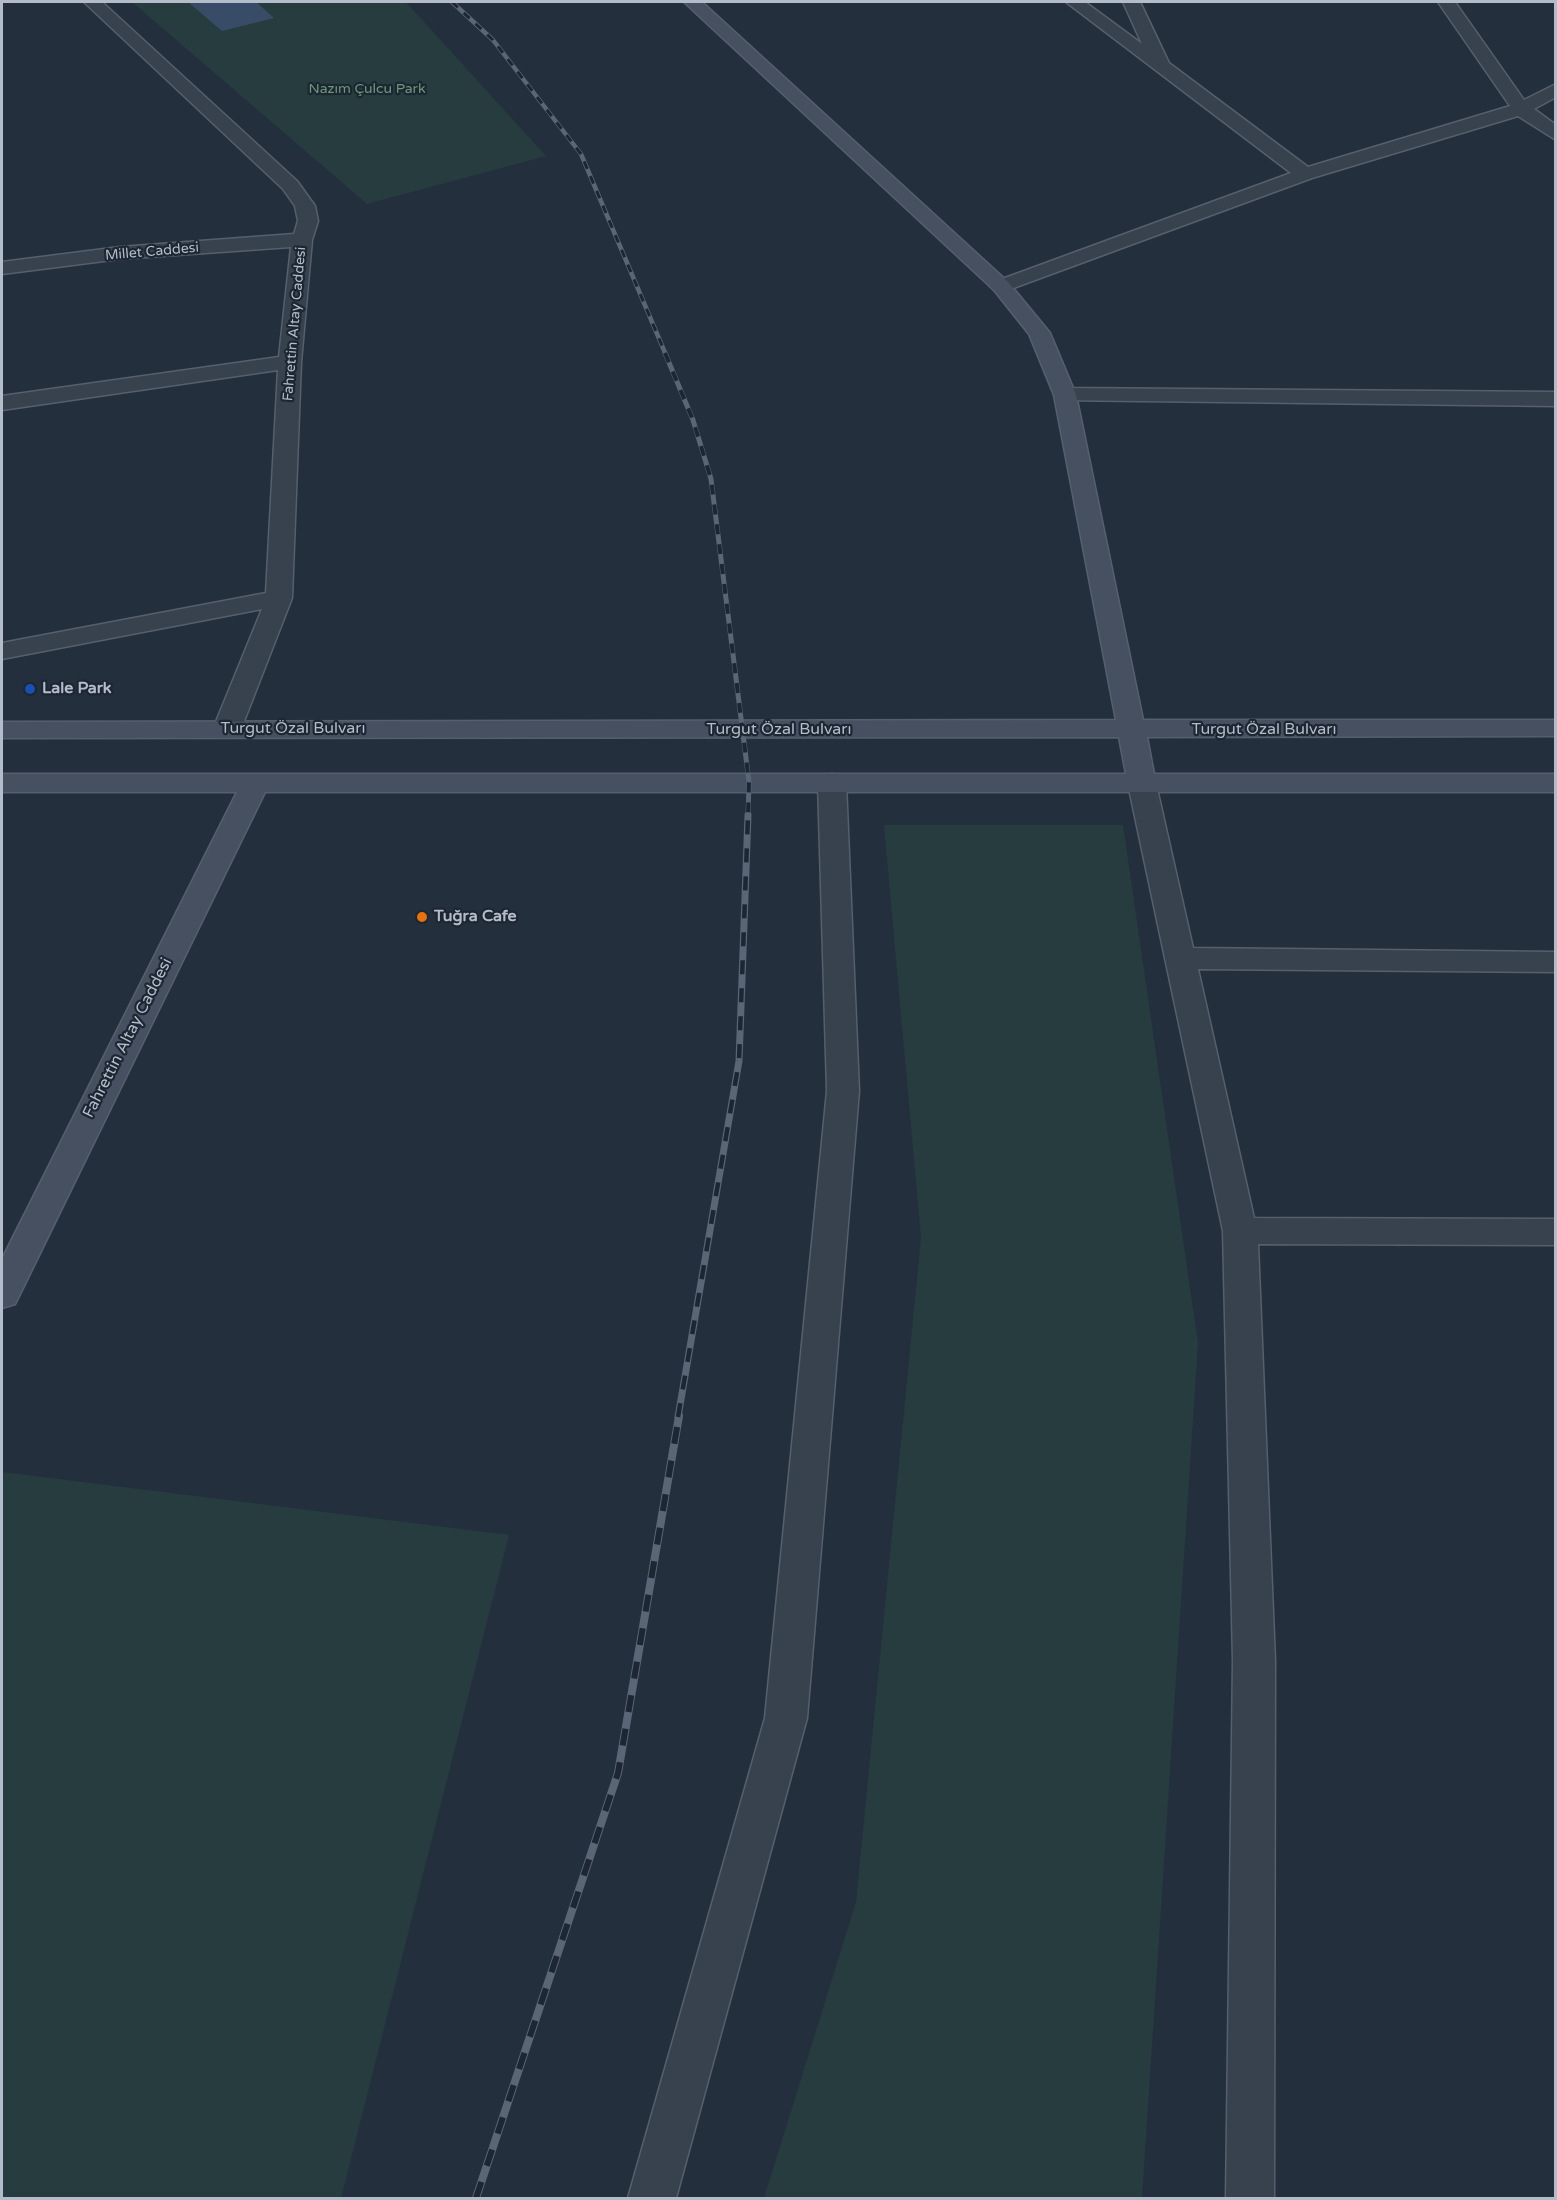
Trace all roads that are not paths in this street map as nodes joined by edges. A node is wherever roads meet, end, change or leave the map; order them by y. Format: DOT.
graph roads {
  1 [pos="93,2"];
  2 [pos="693,2"];
  3 [pos="1075,2"];
  4 [pos="1132,2"];
  5 [pos="1447,2"];
  6 [pos="1160,64"];
  7 [pos="1556,89"];
  8 [pos="1521,109"];
  9 [pos="1556,134"];
  10 [pos="1305,174"];
  11 [pos="302,240"];
  12 [pos="2,268"];
  13 [pos="1001,286"];
  14 [pos="290,362"];
  15 [pos="1065,394"];
  16 [pos="1556,399"];
  17 [pos="2,403"];
  18 [pos="279,598"];
  19 [pos="2,651"];
  20 [pos="1556,728"];
  21 [pos="227,729"];
  22 [pos="2,730"];
  23 [pos="1132,730"];
  24 [pos="256,782"];
  25 [pos="2,783"];
  26 [pos="832,783"];
  27 [pos="1556,783"];
  28 [pos="1142,784"];
  29 [pos="1179,958"];
  30 [pos="1556,962"];
  31 [pos="1240,1231"];
  32 [pos="1556,1232"];
  33 [pos="6,1275"];
  34 [pos="652,2199"];
  35 [pos="1250,2199"];
  1 -- 11 [label="street, Fahrettin Altay Caddesi"];
  2 -- 13 [label="main road"];
  3 -- 6 [label="street"];
  4 -- 6 [label="street"];
  5 -- 8 [label="street"];
  6 -- 10 [label="street"];
  7 -- 8 [label="street"];
  8 -- 9 [label="street"];
  8 -- 10 [label="street"];
  10 -- 13 [label="street"];
  11 -- 12 [label="street, Millet Caddesi"];
  11 -- 14 [label="street, Fahrettin Altay Caddesi"];
  13 -- 15 [label="main road"];
  14 -- 17 [label="street"];
  14 -- 18 [label="street, Fahrettin Altay Caddesi"];
  15 -- 16 [label="street"];
  15 -- 23 [label="main road"];
  18 -- 19 [label="street"];
  18 -- 21 [label="street, Fahrettin Altay Caddesi"];
  20 -- 23 [label="main road, Turgut Özal Bulvarı"];
  21 -- 22 [label="main road, Turgut Özal Bulvarı"];
  21 -- 23 [label="main road, Turgut Özal Bulvarı"];
  23 -- 28 [label="main road"];
  24 -- 25 [label="main road"];
  24 -- 26 [label="main road"];
  24 -- 33 [label="main road, Fahrettin Altay Caddesi"];
  26 -- 28 [label="main road"];
  26 -- 34 [label="street"];
  27 -- 28 [label="main road"];
  28 -- 29 [label="street"];
  29 -- 30 [label="street"];
  29 -- 31 [label="street"];
  31 -- 32 [label="street"];
  31 -- 35 [label="street"];
}
